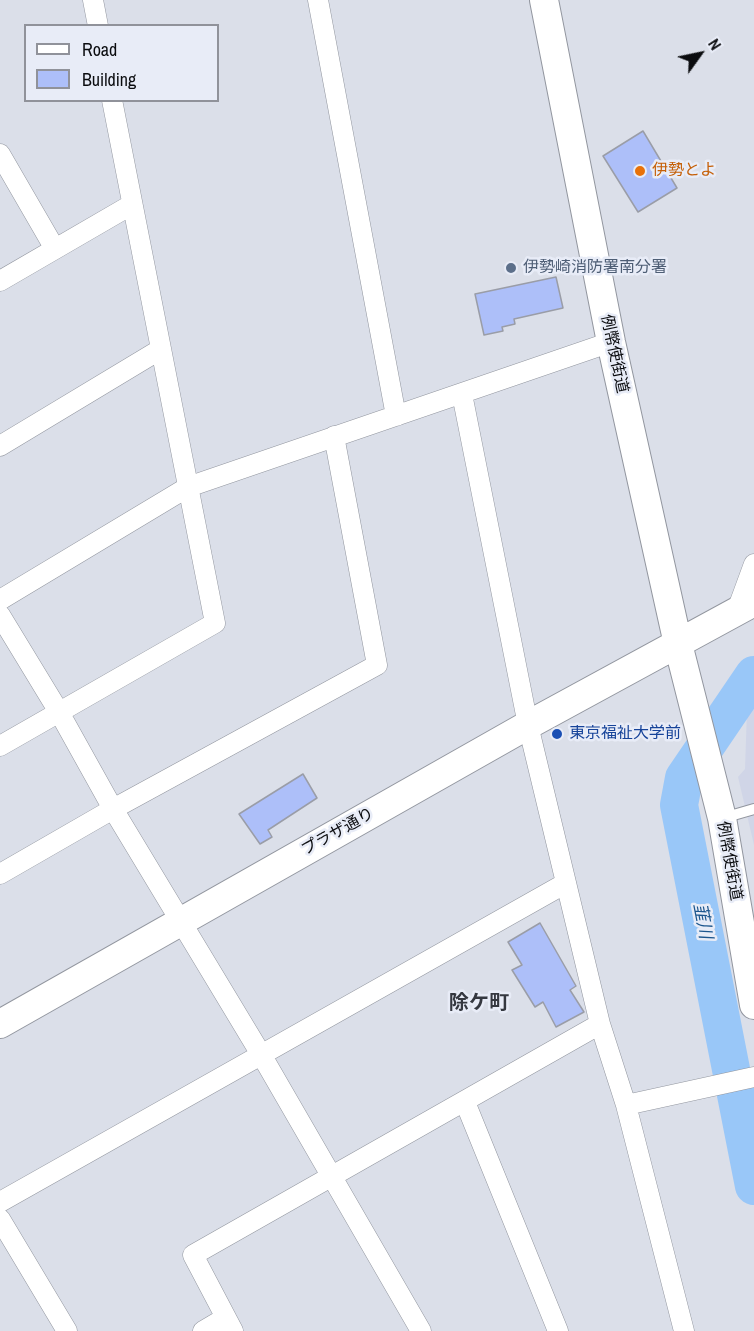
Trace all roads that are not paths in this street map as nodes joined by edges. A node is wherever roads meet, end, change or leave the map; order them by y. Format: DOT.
graph roads {
  1 [pos="93,0"];
  2 [pos="318,0"];
  3 [pos="544,0"];
  4 [pos="98,24"];
  5 [pos="112,102"];
  6 [pos="0,154"];
  7 [pos="131,205"];
  8 [pos="55,249"];
  9 [pos="0,281"];
  10 [pos="611,342"];
  11 [pos="161,349"];
  12 [pos="462,394"];
  13 [pos="396,416"];
  14 [pos="334,436"];
  15 [pos="0,446"];
  16 [pos="188,487"];
  17 [pos="754,564"];
  18 [pos="0,600"];
  19 [pos="745,608"];
  20 [pos="0,615"];
  21 [pos="678,645"];
  22 [pos="59,712"];
  23 [pos="528,725"];
  24 [pos="0,746"];
  25 [pos="113,809"];
  26 [pos="754,809"];
  27 [pos="722,819"];
  28 [pos="0,874"];
  29 [pos="566,883"];
  30 [pos="181,921"];
  31 [pos="754,1005"];
  32 [pos="0,1024"];
  33 [pos="600,1024"];
  34 [pos="262,1056"];
  35 [pos="754,1077"];
  36 [pos="465,1102"];
  37 [pos="626,1105"];
  38 [pos="331,1177"];
  39 [pos="0,1202"];
  40 [pos="0,1219"];
  41 [pos="229,1325"];
  42 [pos="67,1331"];
  43 [pos="203,1331"];
  44 [pos="421,1331"];
  45 [pos="558,1331"];
  46 [pos="684,1331"];
  1 -- 4 [label="street"];
  2 -- 13 [label="street"];
  3 -- 10 [label="main road, 例幣使街道"];
  5 -- 7 [label="street"];
  6 -- 8 [label="street"];
  7 -- 8 [label="street"];
  7 -- 11 [label="street"];
  8 -- 9 [label="street"];
  10 -- 12 [label="street"];
  10 -- 21 [label="main road, 例幣使街道"];
  11 -- 15 [label="street"];
  11 -- 16 [label="street"];
  12 -- 13 [label="street"];
  12 -- 23 [label="street"];
  13 -- 14 [label="street"];
  14 -- 16 [label="street"];
  14 -- 25 [label="street"];
  16 -- 18 [label="street"];
  16 -- 22 [label="street"];
  17 -- 19 [label="street"];
  19 -- 21 [label="main road, プラザ通り"];
  20 -- 22 [label="street"];
  21 -- 23 [label="main road, プラザ通り"];
  21 -- 27 [label="main road, 例幣使街道"];
  22 -- 24 [label="street"];
  22 -- 25 [label="street"];
  23 -- 29 [label="street"];
  23 -- 30 [label="main road, プラザ通り"];
  25 -- 28 [label="street"];
  25 -- 30 [label="street"];
  26 -- 27 [label="lane"];
  27 -- 31 [label="main road, 例幣使街道"];
  29 -- 33 [label="street"];
  29 -- 34 [label="street"];
  30 -- 32 [label="main road, プラザ通り"];
  30 -- 34 [label="street"];
  33 -- 36 [label="street"];
  33 -- 37 [label="street"];
  34 -- 38 [label="street"];
  34 -- 39 [label="street"];
  35 -- 37 [label="street"];
  36 -- 38 [label="street"];
  36 -- 45 [label="street"];
  37 -- 46 [label="street"];
  38 -- 41 [label="street"];
  38 -- 44 [label="street"];
  40 -- 42 [label="street"];
  41 -- 43 [label="street"];
}
